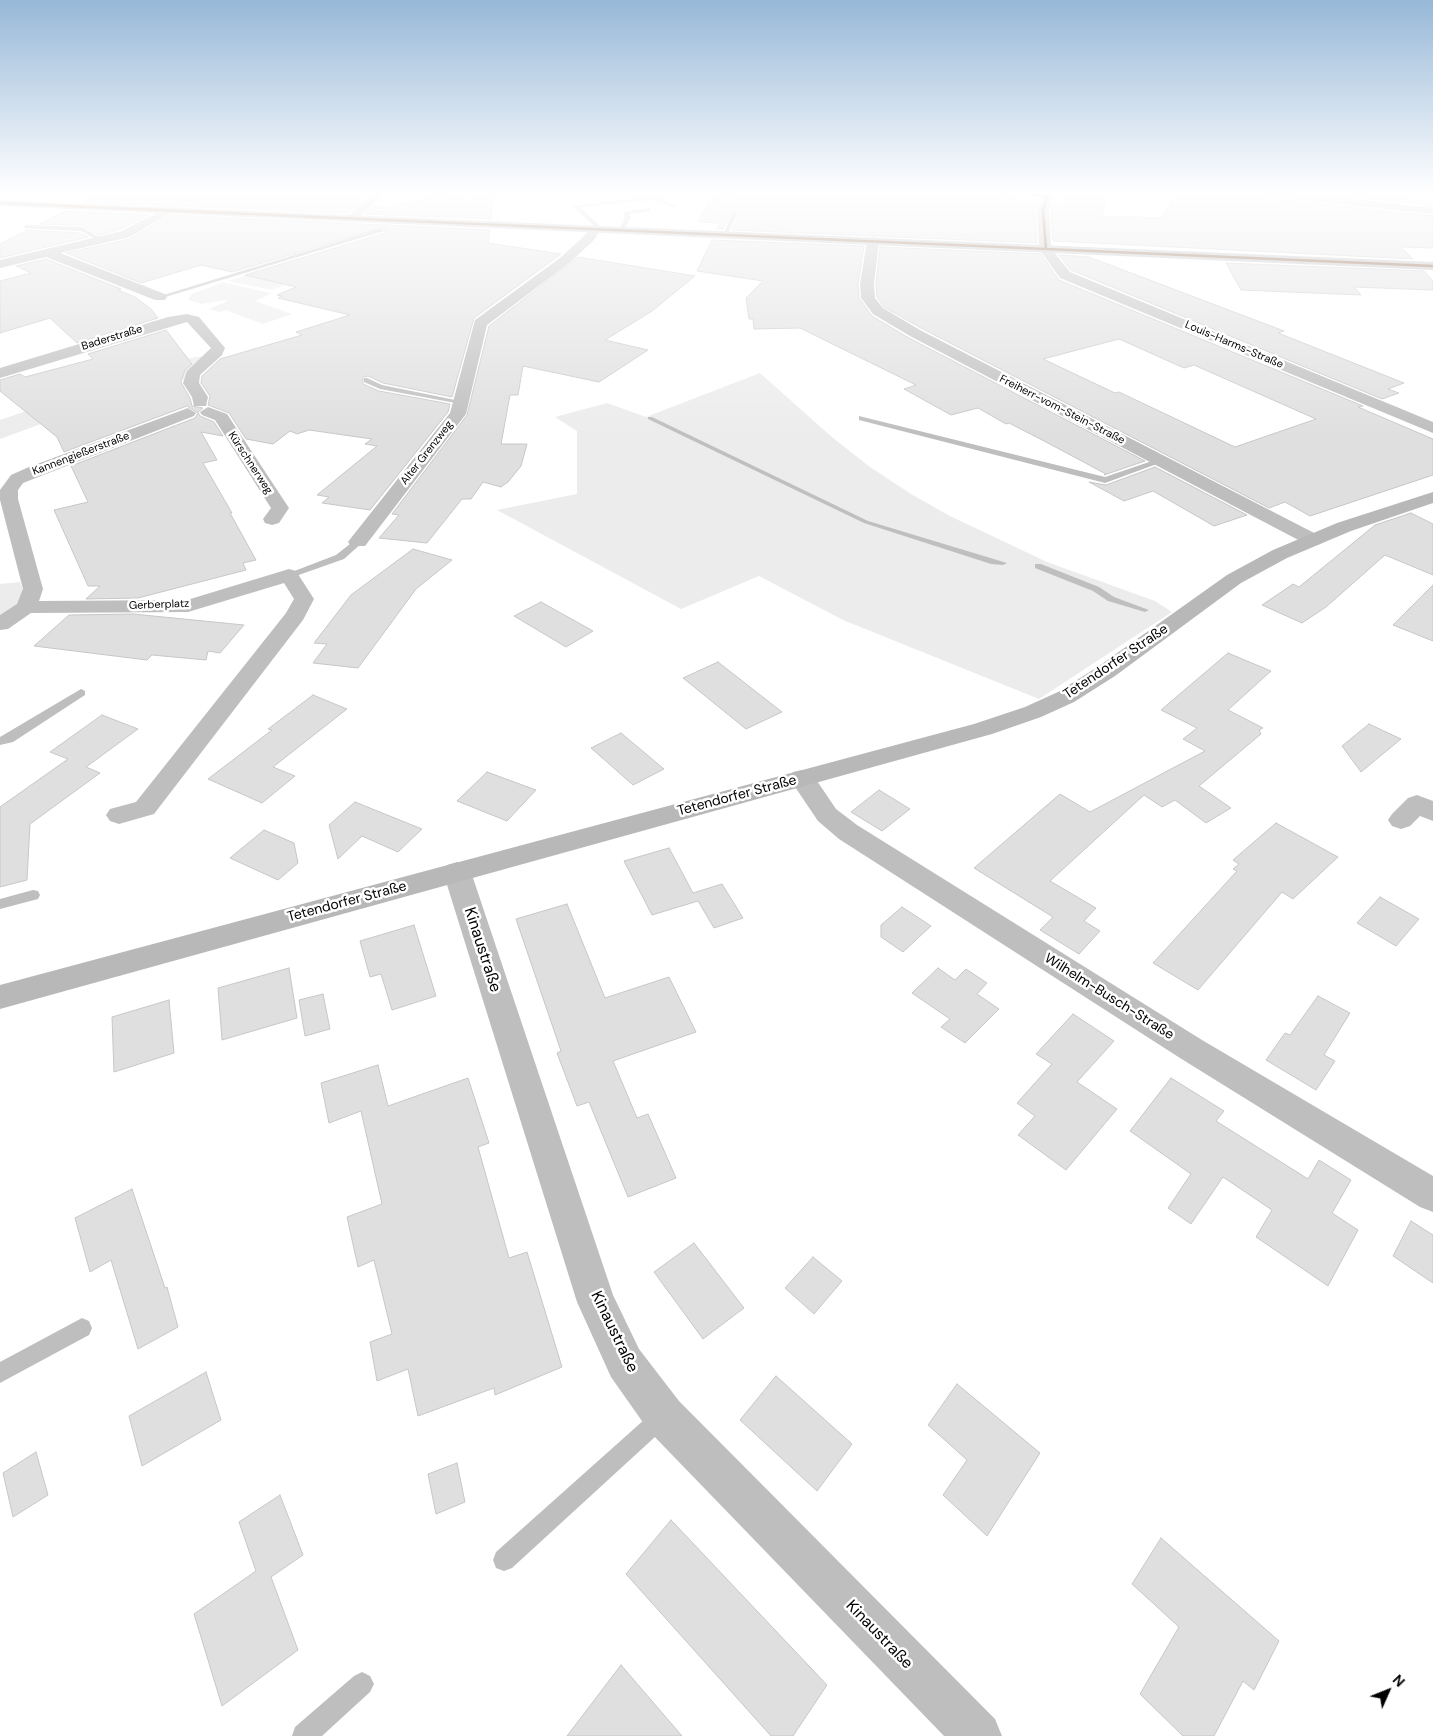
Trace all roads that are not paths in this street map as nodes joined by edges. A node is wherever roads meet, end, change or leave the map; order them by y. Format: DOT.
graph roads {
  1 [pos="105,275"];
  2 [pos="233,275"];
  3 [pos="545,275"];
  4 [pos="868,275"];
  5 [pos="1067,275"];
  6 [pos="160,297"];
  7 [pos="0,373"];
  8 [pos="367,380"];
  9 [pos="461,402"];
  10 [pos="199,409"];
  11 [pos="862,418"];
  12 [pos="1433,428"];
  13 [pos="1161,461"];
  14 [pos="1433,497"];
  15 [pos="272,519"];
  16 [pos="1312,540"];
  17 [pos="358,542"];
  18 [pos="289,575"];
  19 [pos="26,607"];
  20 [pos="0,624"];
  21 [pos="81,693"];
  22 [pos="0,741"];
  23 [pos="802,778"];
  24 [pos="1433,812"];
  25 [pos="119,815"];
  26 [pos="1401,820"];
  27 [pos="457,872"];
  28 [pos="33,896"];
  29 [pos="0,904"];
  30 [pos="0,997"];
  31 [pos="1433,1195"];
  32 [pos="82,1328"];
  33 [pos="0,1373"];
  34 [pos="664,1416"];
  35 [pos="504,1560"];
  36 [pos="362,1684"];
  37 [pos="304,1736"];
  38 [pos="978,1736"];
  1 -- 6 [label="street"];
  2 -- 6 [label="lane"];
  3 -- 9 [label="street, Alter Grenzweg"];
  4 -- 13 [label="street, Freiherr-vom-Stein-Straße"];
  5 -- 12 [label="street, Louis-Harms-Straße"];
  7 -- 10 [label="street, Baderstraße"];
  8 -- 9 [label="lane"];
  9 -- 17 [label="street, Alter Grenzweg"];
  10 -- 15 [label="street, Kürschnerweg"];
  10 -- 19 [label="street, Kannengießerstraße"];
  11 -- 13 [label="lane"];
  13 -- 16 [label="street, Freiherr-vom-Stein-Straße"];
  14 -- 16 [label="main road, Tetendorfer Straße"];
  16 -- 23 [label="main road, Tetendorfer Straße"];
  17 -- 18 [label="lane"];
  18 -- 19 [label="street, Gerberplatz"];
  18 -- 25 [label="street"];
  19 -- 20 [label="street"];
  21 -- 22 [label="lane"];
  23 -- 27 [label="main road, Tetendorfer Straße"];
  23 -- 31 [label="street, Wilhelm-Busch-Straße"];
  24 -- 26 [label="street"];
  27 -- 30 [label="main road, Tetendorfer Straße"];
  27 -- 34 [label="street, Kinaustraße"];
  28 -- 29 [label="lane"];
  32 -- 33 [label="lane"];
  34 -- 35 [label="lane"];
  34 -- 38 [label="street, Kinaustraße"];
  36 -- 37 [label="lane"];
}
